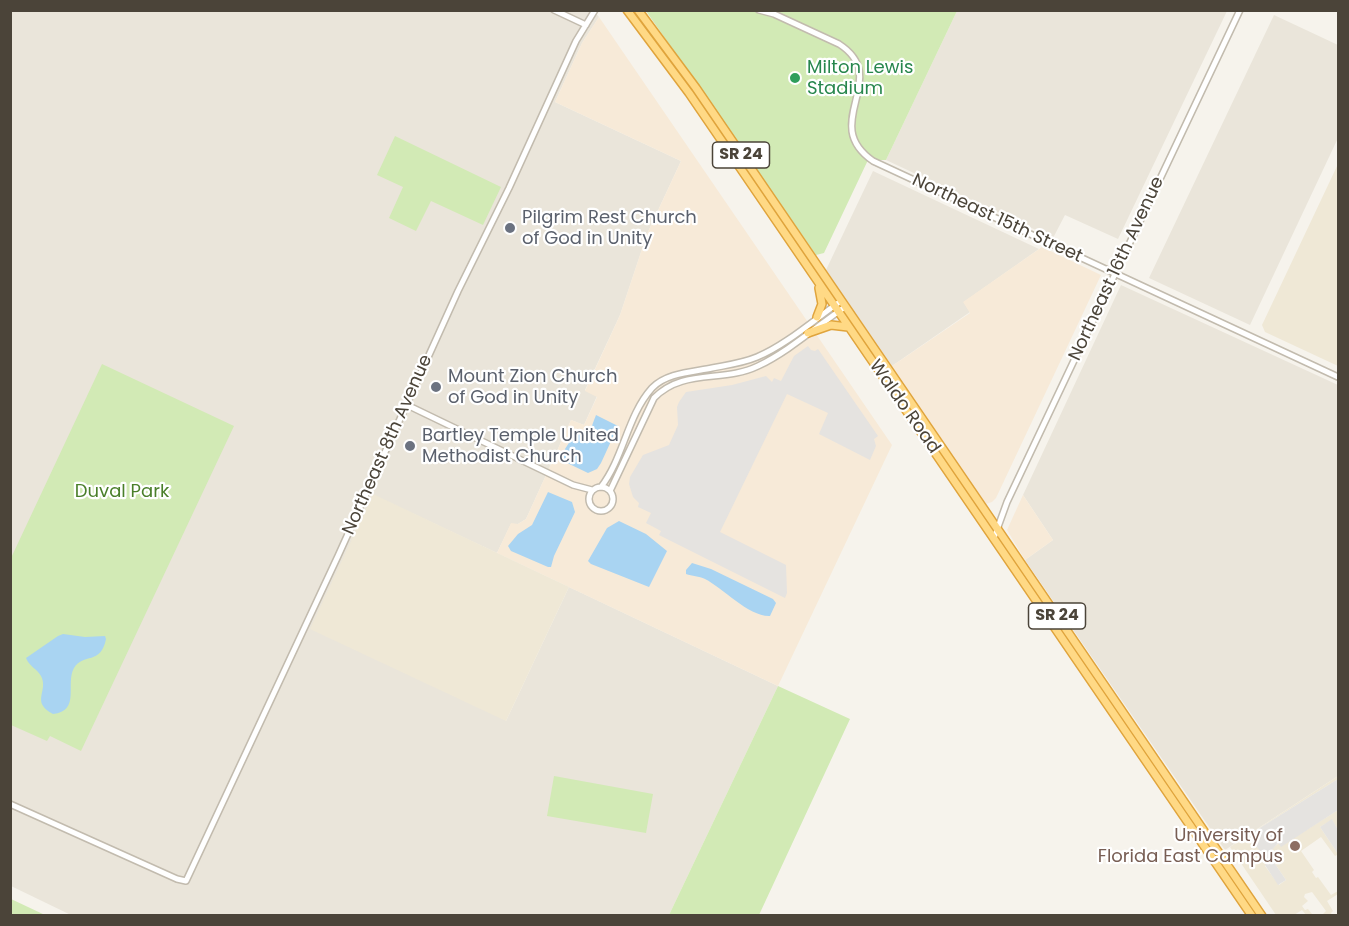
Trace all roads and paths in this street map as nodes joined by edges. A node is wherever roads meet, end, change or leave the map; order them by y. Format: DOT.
graph roads {
  1 [pos="554,10"];
  2 [pos="595,10"];
  3 [pos="627,10"];
  4 [pos="638,10"];
  5 [pos="759,10"];
  6 [pos="1240,10"];
  7 [pos="586,25"];
  8 [pos="1115,274"];
  9 [pos="818,283"];
  10 [pos="843,304"];
  11 [pos="836,309"];
  12 [pos="817,317"];
  13 [pos="850,328"];
  14 [pos="808,333"];
  15 [pos="714,368"];
  16 [pos="716,376"];
  17 [pos="1338,377"];
  18 [pos="407,405"];
  19 [pos="573,485"];
  20 [pos="601,487"];
  21 [pos="592,490"];
  22 [pos="610,491"];
  23 [pos="588,497"];
  24 [pos="993,533"];
  25 [pos="10,804"];
  26 [pos="1252,915"];
  27 [pos="1262,915"];
  1 -- 7 [label="street"];
  2 -- 7 [label="street, Northeast 8th Avenue"];
  3 -- 9 [label="highway, Waldo Road / SR 24"];
  4 -- 10 [label="highway, Waldo Road / SR 24"];
  5 -- 8 [label="street, Northeast 15th Street"];
  6 -- 8 [label="street, Northeast 16th Avenue"];
  7 -- 18 [label="street, Northeast 8th Avenue"];
  8 -- 17 [label="street, Northeast 15th Street"];
  8 -- 24 [label="street, Northeast 16th Avenue"];
  9 -- 11 [label="highway, Waldo Road / SR 24"];
  9 -- 12 [label="highway"];
  10 -- 11 [label="street"];
  10 -- 24 [label="highway, Waldo Road / SR 24"];
  11 -- 12 [label="street"];
  11 -- 13 [label="highway, Waldo Road / SR 24"];
  11 -- 14 [label="street"];
  12 -- 15 [label="street"];
  13 -- 14 [label="highway"];
  13 -- 24 [label="highway, Waldo Road / SR 24"];
  14 -- 16 [label="street"];
  15 -- 16 [label="street"];
  15 -- 20 [label="street"];
  16 -- 22 [label="street"];
  18 -- 19 [label="street"];
  18 -- 25 [label="street, Northeast 8th Avenue"];
  19 -- 21 [label="street"];
  19 -- 23 [label="street"];
  20 -- 21 [label="street"];
  20 -- 22 [label="street"];
  21 -- 23 [label="street"];
  22 -- 23 [label="street"];
  24 -- 26 [label="highway, Waldo Road / SR 24"];
  24 -- 27 [label="highway, Waldo Road / SR 24"];
}
